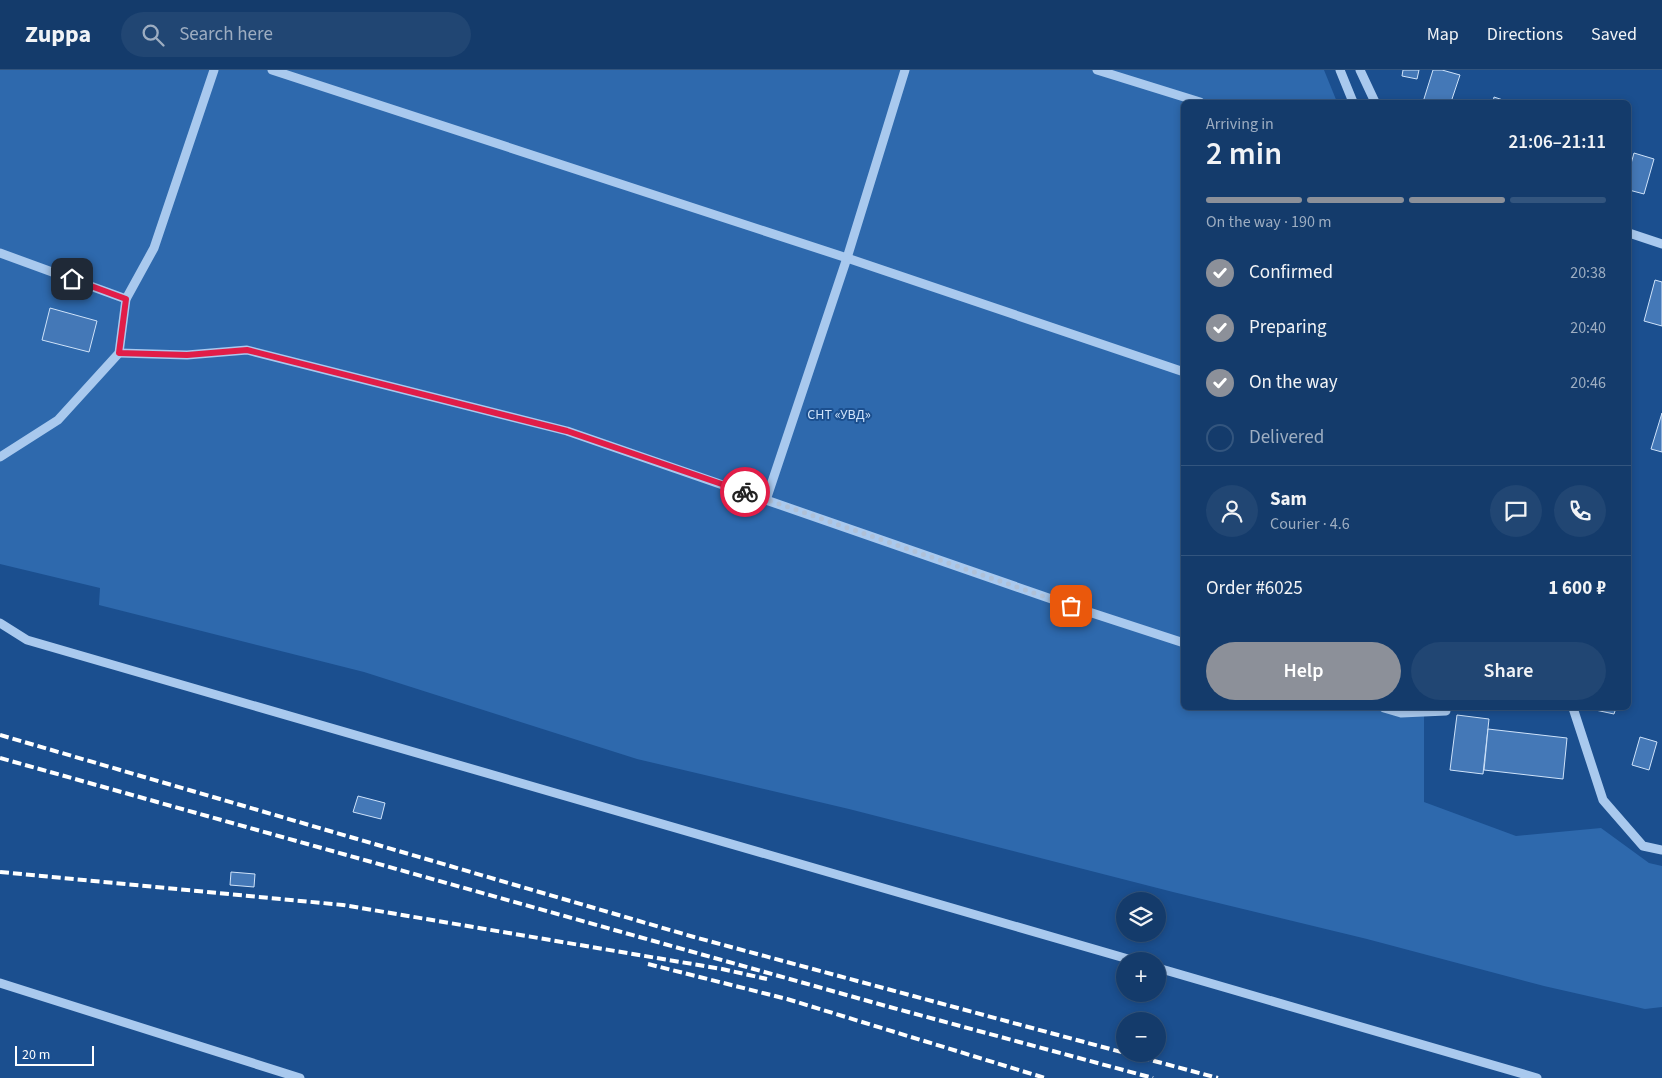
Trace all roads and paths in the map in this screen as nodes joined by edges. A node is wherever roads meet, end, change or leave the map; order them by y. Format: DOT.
graph roads {
  1 [pos="214,70"];
  2 [pos="272,70"];
  3 [pos="905,70"];
  4 [pos="1097,70"];
  5 [pos="1340,70"];
  6 [pos="1360,70"];
  7 [pos="1194,100"];
  8 [pos="1352,100"];
  9 [pos="1373,100"];
  10 [pos="1631,234"];
  11 [pos="1662,244"];
  12 [pos="0,253"];
  13 [pos="847,258"];
  14 [pos="126,299"];
  15 [pos="119,353"];
  16 [pos="1181,371"];
  17 [pos="0,458"];
  18 [pos="766,500"];
  19 [pos="0,623"];
  20 [pos="1181,642"];
  21 [pos="1391,710"];
  22 [pos="1574,710"];
  23 [pos="1446,711"];
  24 [pos="1662,850"];
  25 [pos="1116,955"];
  26 [pos="1166,970"];
  27 [pos="0,983"];
  28 [pos="300,1078"];
  29 [pos="1538,1078"];
  1 -- 14 [label="street"];
  2 -- 13 [label="street"];
  3 -- 13 [label="street"];
  4 -- 7 [label="street"];
  5 -- 8 [label="street"];
  6 -- 9 [label="street"];
  10 -- 11 [label="street"];
  12 -- 14 [label="street"];
  13 -- 16 [label="street"];
  13 -- 18 [label="street"];
  14 -- 15 [label="street"];
  15 -- 17 [label="street"];
  15 -- 18 [label="street"];
  18 -- 20 [label="street"];
  19 -- 25 [label="street"];
  21 -- 23 [label="street"];
  22 -- 24 [label="street"];
  26 -- 29 [label="street"];
  27 -- 28 [label="street"];
}
